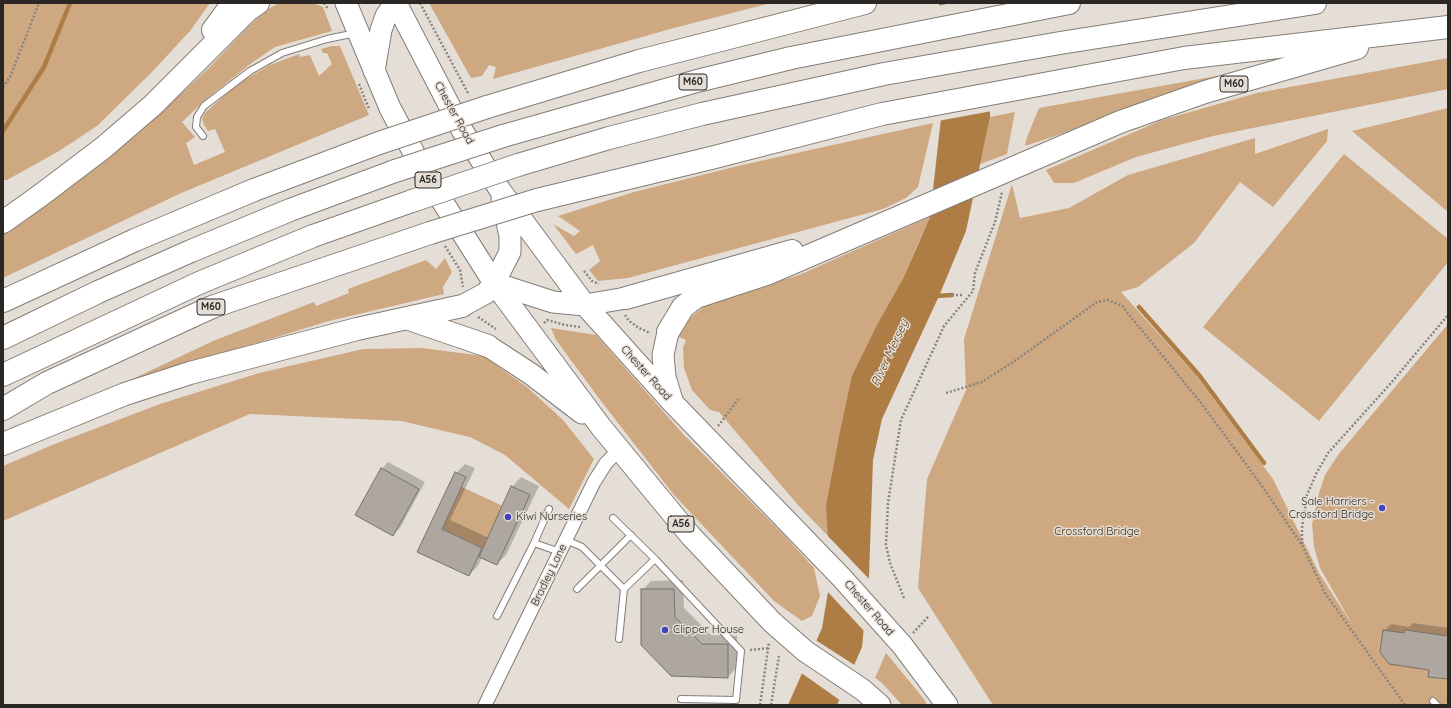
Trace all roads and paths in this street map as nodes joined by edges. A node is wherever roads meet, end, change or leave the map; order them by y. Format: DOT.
graph roads {
  1 [pos="39,3"];
  2 [pos="233,3"];
  3 [pos="258,3"];
  4 [pos="346,3"];
  5 [pos="395,3"];
  6 [pos="865,3"];
  7 [pos="1315,3"];
  8 [pos="1064,4"];
  9 [pos="1448,27"];
  10 [pos="1417,31"];
  11 [pos="358,33"];
  12 [pos="374,71"];
  13 [pos="3,88"];
  14 [pos="203,136"];
  15 [pos="103,148"];
  16 [pos="1004,184"];
  17 [pos="500,190"];
  18 [pos="3,222"];
  19 [pos="866,231"];
  20 [pos="494,283"];
  21 [pos="952,295"];
  22 [pos="964,295"];
  23 [pos="623,299"];
  24 [pos="3,301"];
  25 [pos="585,305"];
  26 [pos="462,306"];
  27 [pos="1448,315"];
  28 [pos="409,319"];
  29 [pos="667,335"];
  30 [pos="3,338"];
  31 [pos="488,346"];
  32 [pos="3,375"];
  33 [pos="946,393"];
  34 [pos="740,397"];
  35 [pos="672,402"];
  36 [pos="3,409"];
  37 [pos="601,427"];
  38 [pos="708,439"];
  39 [pos="3,444"];
  40 [pos="619,450"];
  41 [pos="550,509"];
  42 [pos="613,518"];
  43 [pos="631,535"];
  44 [pos="566,540"];
  45 [pos="534,543"];
  46 [pos="1302,545"];
  47 [pos="560,552"];
  48 [pos="655,559"];
  49 [pos="601,566"];
  50 [pos="577,589"];
  51 [pos="624,589"];
  52 [pos="904,598"];
  53 [pos="497,616"];
  54 [pos="766,616"];
  55 [pos="929,616"];
  56 [pos="619,639"];
  57 [pos="902,645"];
  58 [pos="770,648"];
  59 [pos="741,651"];
  60 [pos="779,656"];
  61 [pos="681,699"];
  62 [pos="485,705"];
  63 [pos="760,705"];
  64 [pos="771,705"];
  65 [pos="880,705"];
  66 [pos="947,705"];
  67 [pos="1404,705"];
  1 -- 13 [label="path"];
  2 -- 15 [label="highway"];
  3 -- 15 [label="highway"];
  4 -- 11 [label="highway, A56"];
  5 -- 12 [label="highway"];
  5 -- 17 [label="highway, Chester Road"];
  6 -- 24 [label="highway, bridge"];
  7 -- 32 [label="highway, M60, bridge"];
  8 -- 30 [label="highway, M60, bridge"];
  9 -- 10 [label="highway, M60"];
  10 -- 19 [label="highway, M60"];
  10 -- 36 [label="highway, M60, bridge"];
  11 -- 12 [label="highway, A56"];
  11 -- 14 [label="lane"];
  12 -- 20 [label="highway, A56"];
  15 -- 18 [label="highway"];
  16 -- 52 [label="path"];
  17 -- 20 [label="highway"];
  17 -- 25 [label="highway, Chester Road"];
  19 -- 23 [label="highway, M60"];
  19 -- 29 [label="highway, M60"];
  20 -- 25 [label="highway"];
  20 -- 26 [label="highway"];
  20 -- 37 [label="highway, A56"];
  21 -- 22 [label="path"];
  23 -- 25 [label="highway"];
  23 -- 29 [label="path"];
  25 -- 35 [label="highway, Chester Road"];
  26 -- 28 [label="highway"];
  27 -- 46 [label="path"];
  28 -- 31 [label="highway"];
  28 -- 39 [label="highway"];
  29 -- 35 [label="highway"];
  31 -- 37 [label="highway"];
  33 -- 46 [label="path"];
  34 -- 38 [label="path"];
  35 -- 38 [label="highway, Chester Road"];
  37 -- 40 [label="highway, A56"];
  38 -- 57 [label="highway, Chester Road"];
  40 -- 44 [label="street, Bradley Lane"];
  40 -- 54 [label="highway, A56"];
  41 -- 45 [label="lane"];
  42 -- 43 [label="lane"];
  43 -- 48 [label="lane"];
  43 -- 49 [label="lane"];
  44 -- 47 [label="street, Bradley Lane"];
  44 -- 49 [label="lane"];
  45 -- 47 [label="lane"];
  45 -- 53 [label="lane"];
  46 -- 67 [label="path"];
  47 -- 62 [label="street, Bradley Lane"];
  48 -- 51 [label="lane"];
  48 -- 59 [label="lane"];
  49 -- 50 [label="lane"];
  49 -- 51 [label="lane"];
  51 -- 56 [label="lane"];
  54 -- 58 [label="path"];
  54 -- 65 [label="highway, A56"];
  55 -- 57 [label="path"];
  57 -- 66 [label="highway, Chester Road"];
  58 -- 59 [label="path"];
  58 -- 63 [label="path"];
  59 -- 61 [label="lane"];
  60 -- 64 [label="path"];
}
